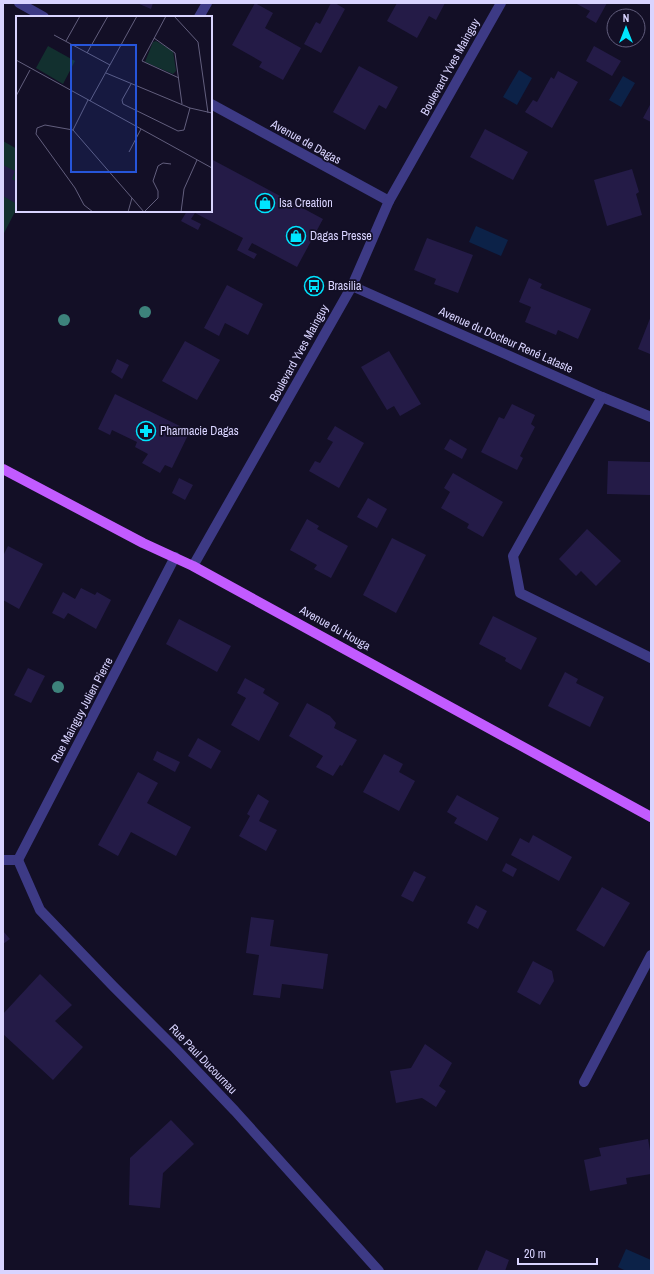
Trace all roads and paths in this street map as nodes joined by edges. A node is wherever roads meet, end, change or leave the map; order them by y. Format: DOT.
graph roads {
  1 [pos="19,3"];
  2 [pos="207,3"];
  3 [pos="501,3"];
  4 [pos="42,16"];
  5 [pos="200,16"];
  6 [pos="212,105"];
  7 [pos="390,202"];
  8 [pos="352,286"];
  9 [pos="602,397"];
  10 [pos="651,417"];
  11 [pos="3,469"];
  12 [pos="175,557"];
  13 [pos="193,566"];
  14 [pos="651,658"];
  15 [pos="651,817"];
  16 [pos="3,860"];
  17 [pos="18,860"];
  18 [pos="651,955"];
  19 [pos="584,1082"];
  20 [pos="379,1271"];
  1 -- 4 [label="street"];
  2 -- 5 [label="street"];
  3 -- 7 [label="street, Boulevard Yves Mainguy"];
  6 -- 7 [label="street, Avenue de Dagas"];
  7 -- 8 [label="street, Boulevard Yves Mainguy"];
  8 -- 9 [label="street, Avenue du Docteur René Lataste"];
  8 -- 13 [label="street, Boulevard Yves Mainguy"];
  9 -- 10 [label="street, Avenue du Docteur René Lataste"];
  9 -- 14 [label="street"];
  11 -- 12 [label="main road, Avenue du Houga"];
  12 -- 13 [label="main road, Avenue du Houga"];
  12 -- 17 [label="street, Rue Mainguy Julien Pierre"];
  13 -- 15 [label="main road, Avenue du Houga"];
  16 -- 17 [label="street"];
  17 -- 20 [label="street, Rue Paul Ducournau"];
  18 -- 19 [label="street"];
}
